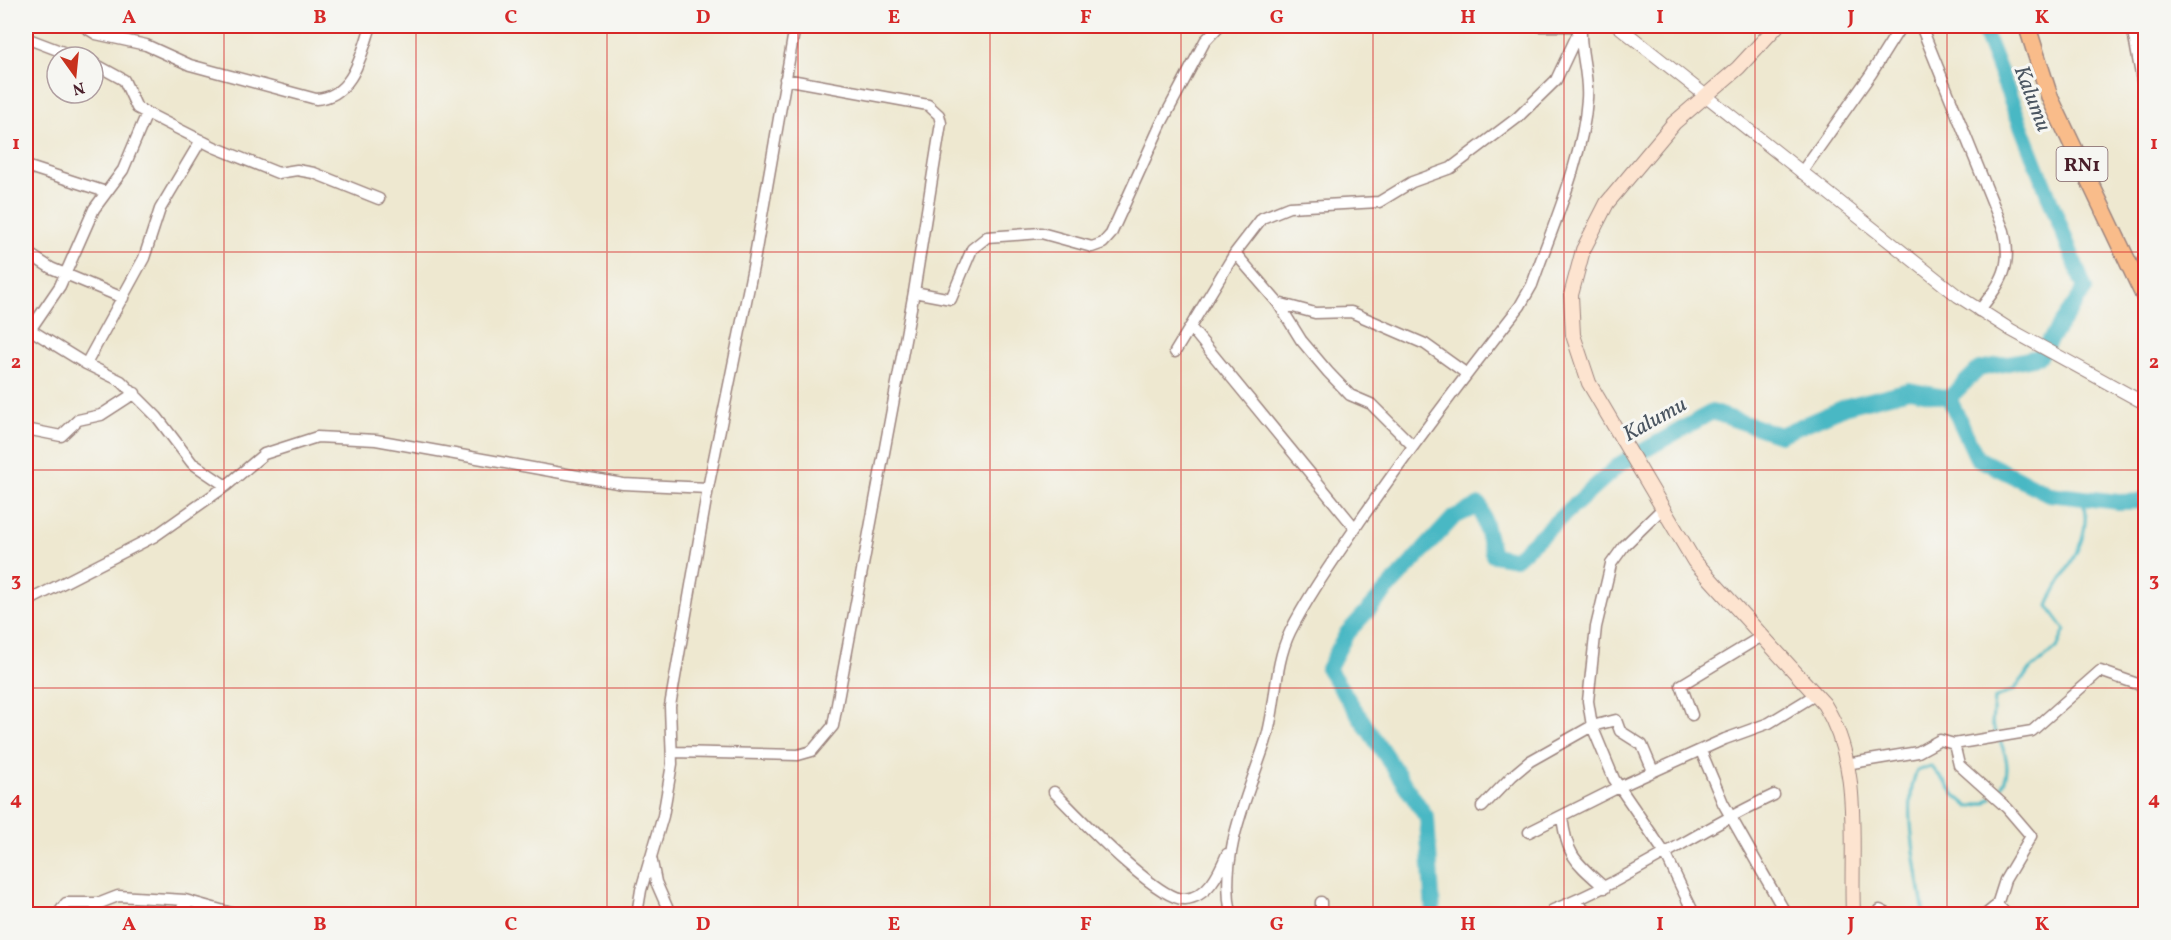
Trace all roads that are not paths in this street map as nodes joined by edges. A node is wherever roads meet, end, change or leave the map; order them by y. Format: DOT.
graph roads {
  1 [pos="83,26"];
  2 [pos="371,26"];
  3 [pos="795,26"];
  4 [pos="1220,26"];
  5 [pos="1539,26"];
  6 [pos="1618,26"];
  7 [pos="1777,26"];
  8 [pos="1901,26"];
  9 [pos="1921,26"];
  10 [pos="2027,26"];
  11 [pos="2132,26"];
  12 [pos="1581,27"];
  13 [pos="26,38"];
  14 [pos="45,45"];
  15 [pos="105,69"];
  16 [pos="785,79"];
  17 [pos="1706,96"];
  18 [pos="2145,102"];
  19 [pos="147,113"];
  20 [pos="201,140"];
  21 [pos="27,168"];
  22 [pos="1801,173"];
  23 [pos="106,192"];
  24 [pos="379,199"];
  25 [pos="26,252"];
  26 [pos="1235,253"];
  27 [pos="66,274"];
  28 [pos="914,292"];
  29 [pos="123,298"];
  30 [pos="2145,300"];
  31 [pos="1278,303"];
  32 [pos="1979,311"];
  33 [pos="28,328"];
  34 [pos="1191,328"];
  35 [pos="1175,352"];
  36 [pos="86,364"];
  37 [pos="1467,374"];
  38 [pos="135,393"];
  39 [pos="2145,404"];
  40 [pos="26,429"];
  41 [pos="1412,445"];
  42 [pos="226,486"];
  43 [pos="708,488"];
  44 [pos="1662,509"];
  45 [pos="1355,528"];
  46 [pos="26,602"];
  47 [pos="1762,636"];
  48 [pos="2145,687"];
  49 [pos="1815,695"];
  50 [pos="1692,715"];
  51 [pos="1592,726"];
  52 [pos="1954,744"];
  53 [pos="1701,751"];
  54 [pos="672,752"];
  55 [pos="1846,764"];
  56 [pos="1653,771"];
  57 [pos="1619,787"];
  58 [pos="1054,792"];
  59 [pos="1774,795"];
  60 [pos="1482,807"];
  61 [pos="1729,816"];
  62 [pos="1562,817"];
  63 [pos="1529,832"];
  64 [pos="1230,848"];
  65 [pos="1666,855"];
  66 [pos="651,857"];
  67 [pos="1605,888"];
  68 [pos="185,900"];
  69 [pos="1575,901"];
  70 [pos="1321,902"];
  71 [pos="1996,905"];
  72 [pos="1553,910"];
  73 [pos="58,915"];
  74 [pos="180,915"];
  75 [pos="235,915"];
  76 [pos="637,915"];
  77 [pos="670,915"];
  78 [pos="1231,915"];
  79 [pos="1321,915"];
  80 [pos="1590,915"];
  81 [pos="1694,915"];
  82 [pos="1786,915"];
  83 [pos="1853,915"];
  84 [pos="1986,915"];
  85 [pos="2007,915"];
  1 -- 2 [label="street"];
  3 -- 16 [label="street"];
  4 -- 28 [label="street"];
  5 -- 12 [label="street"];
  6 -- 17 [label="street"];
  7 -- 17 [label="main road"];
  8 -- 22 [label="street"];
  9 -- 32 [label="street"];
  10 -- 30 [label="highway, RN1"];
  11 -- 18 [label="street"];
  12 -- 26 [label="street"];
  12 -- 37 [label="street"];
  13 -- 14 [label="street"];
  15 -- 19 [label="street"];
  16 -- 28 [label="street"];
  16 -- 43 [label="street"];
  17 -- 22 [label="street"];
  17 -- 44 [label="main road"];
  19 -- 20 [label="street"];
  19 -- 23 [label="street"];
  20 -- 24 [label="street"];
  20 -- 29 [label="street"];
  21 -- 23 [label="street"];
  22 -- 32 [label="street"];
  23 -- 27 [label="street"];
  25 -- 27 [label="street"];
  26 -- 31 [label="street"];
  26 -- 34 [label="street"];
  27 -- 29 [label="street"];
  27 -- 33 [label="street"];
  28 -- 54 [label="street"];
  29 -- 36 [label="street"];
  31 -- 37 [label="street"];
  31 -- 41 [label="street"];
  32 -- 39 [label="street"];
  33 -- 36 [label="street"];
  34 -- 35 [label="street"];
  34 -- 45 [label="street"];
  36 -- 38 [label="street"];
  37 -- 41 [label="street"];
  38 -- 40 [label="street"];
  38 -- 42 [label="street"];
  41 -- 45 [label="street"];
  42 -- 43 [label="street"];
  42 -- 46 [label="street"];
  43 -- 54 [label="street"];
  44 -- 47 [label="main road"];
  44 -- 51 [label="street"];
  45 -- 64 [label="street"];
  47 -- 49 [label="main road"];
  47 -- 50 [label="street"];
  48 -- 52 [label="street"];
  49 -- 53 [label="street"];
  49 -- 55 [label="main road"];
  51 -- 56 [label="street"];
  51 -- 57 [label="street"];
  51 -- 60 [label="street"];
  52 -- 55 [label="street"];
  52 -- 71 [label="street"];
  53 -- 56 [label="street"];
  53 -- 61 [label="street"];
  54 -- 66 [label="street"];
  55 -- 83 [label="main road"];
  56 -- 57 [label="street"];
  57 -- 62 [label="street"];
  57 -- 65 [label="street"];
  58 -- 64 [label="street"];
  59 -- 61 [label="street"];
  61 -- 65 [label="street"];
  61 -- 82 [label="street"];
  62 -- 63 [label="street"];
  62 -- 67 [label="street"];
  64 -- 78 [label="street"];
  65 -- 67 [label="street"];
  65 -- 81 [label="street"];
  66 -- 76 [label="street"];
  66 -- 77 [label="street"];
  67 -- 69 [label="street"];
  68 -- 73 [label="street"];
  68 -- 74 [label="street"];
  68 -- 75 [label="street"];
  69 -- 72 [label="street"];
  69 -- 80 [label="street"];
  70 -- 79 [label="street"];
  71 -- 84 [label="street"];
  71 -- 85 [label="street"];
}
